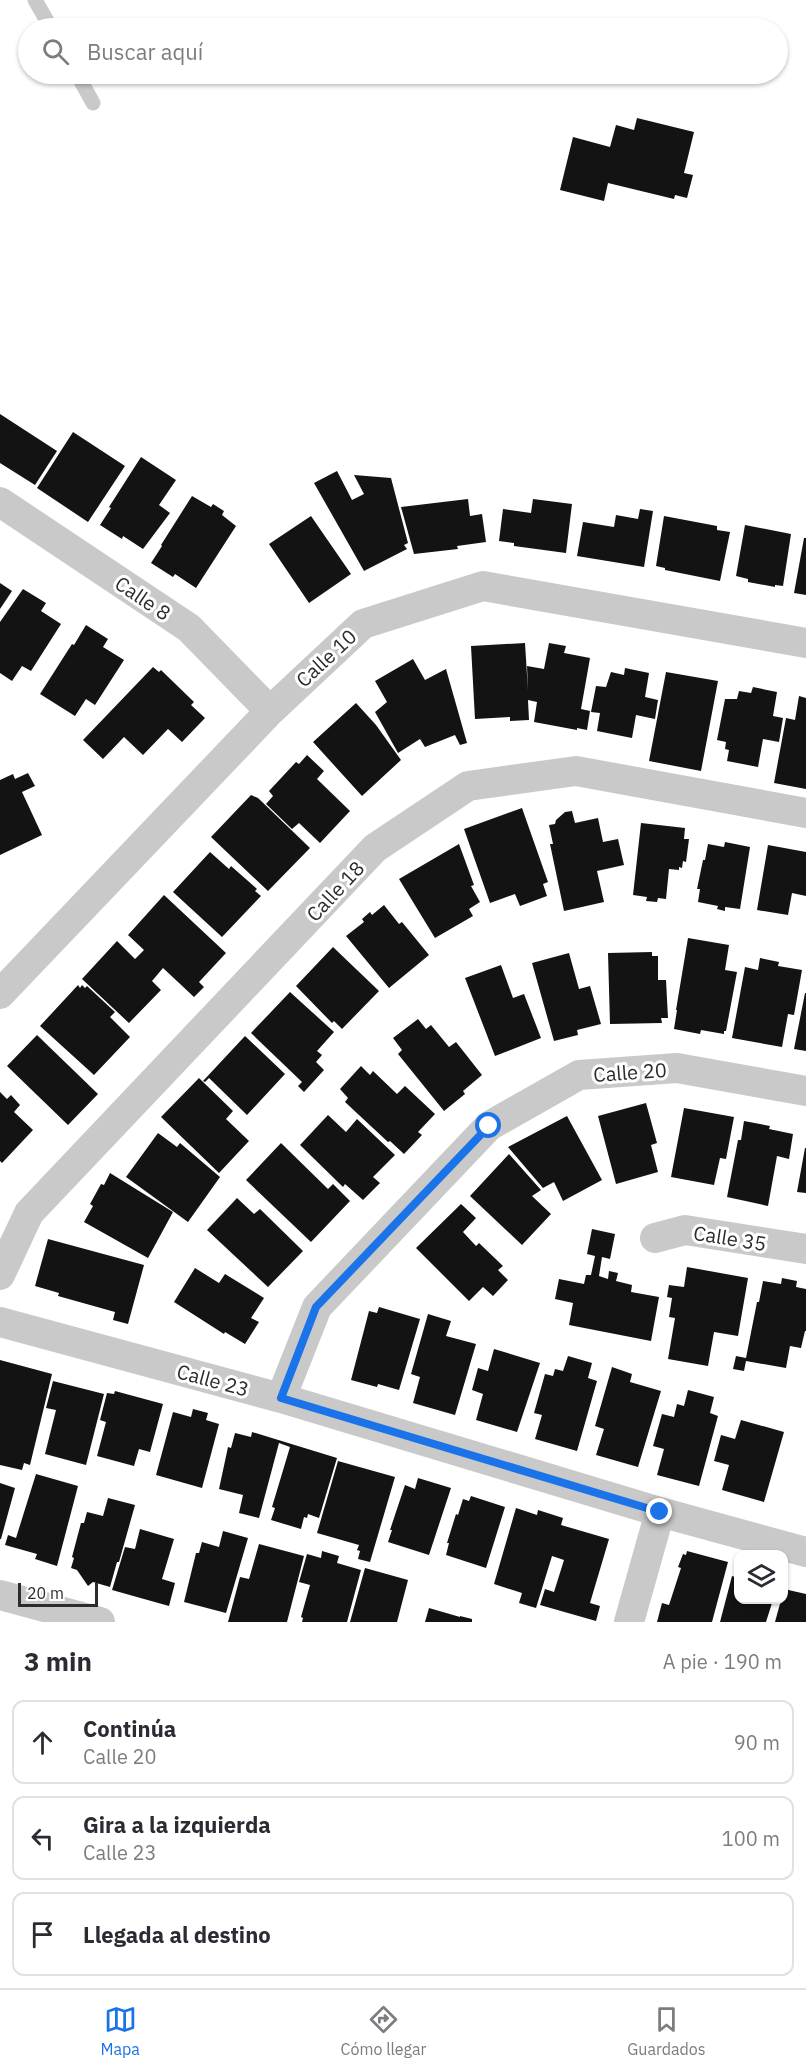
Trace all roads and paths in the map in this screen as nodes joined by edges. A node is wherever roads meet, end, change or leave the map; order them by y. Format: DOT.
graph roads {
  1 [pos="35,0"];
  2 [pos="45,18"];
  3 [pos="83,84"];
  4 [pos="93,102"];
  5 [pos="0,502"];
  6 [pos="806,643"];
  7 [pos="270,711"];
  8 [pos="806,813"];
  9 [pos="0,994"];
  10 [pos="806,1091"];
  11 [pos="655,1238"];
  12 [pos="806,1249"];
  13 [pos="0,1275"];
  14 [pos="0,1322"];
  15 [pos="281,1398"];
  16 [pos="660,1512"];
  17 [pos="806,1552"];
  18 [pos="0,1595"];
  19 [pos="100,1622"];
  20 [pos="629,1622"];
  1 -- 2 [label="lane"];
  3 -- 4 [label="lane"];
  5 -- 7 [label="street, Calle 8"];
  6 -- 7 [label="street, Calle 10"];
  7 -- 9 [label="street, Calle 10"];
  8 -- 13 [label="street, Calle 18"];
  10 -- 15 [label="street, Calle 20"];
  11 -- 12 [label="street, Calle 35"];
  14 -- 15 [label="street, Calle 23"];
  15 -- 16 [label="street, Calle 23"];
  16 -- 17 [label="street, Calle 23"];
  16 -- 20 [label="street"];
  18 -- 19 [label="street"];
}
